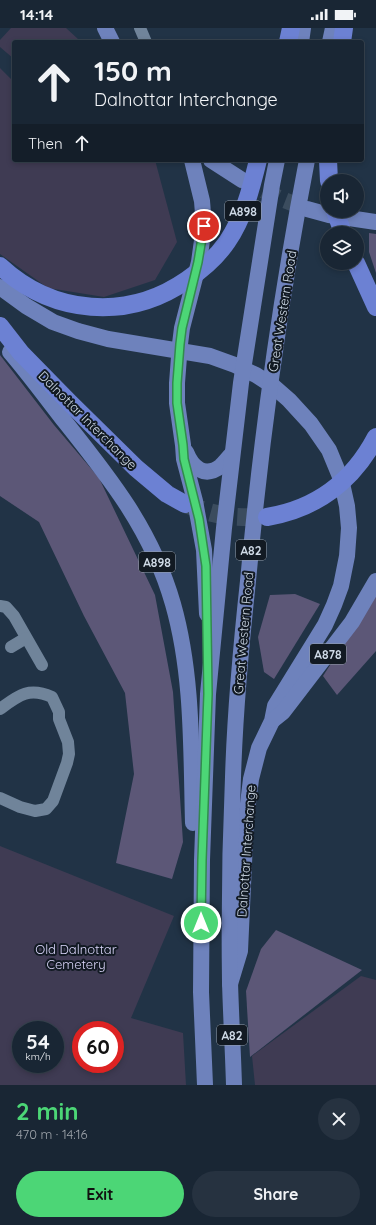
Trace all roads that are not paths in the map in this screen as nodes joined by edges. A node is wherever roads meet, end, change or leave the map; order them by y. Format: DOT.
graph roads {
  1 [pos="105,28"];
  2 [pos="140,28"];
  3 [pos="291,28"];
  4 [pos="303,28"];
  5 [pos="333,28"];
  6 [pos="344,28"];
  7 [pos="111,40"];
  8 [pos="145,40"];
  9 [pos="288,40"];
  10 [pos="301,40"];
  11 [pos="330,40"];
  12 [pos="342,40"];
  13 [pos="193,162"];
  14 [pos="258,162"];
  15 [pos="277,162"];
  16 [pos="307,162"];
  17 [pos="328,162"];
  18 [pos="215,163"];
  19 [pos="329,174"];
  20 [pos="242,180"];
  21 [pos="199,185"];
  22 [pos="307,209"];
  23 [pos="376,222"];
  24 [pos="0,266"];
  25 [pos="359,270"];
  26 [pos="0,287"];
  27 [pos="376,307"];
  28 [pos="0,326"];
  29 [pos="0,340"];
  30 [pos="376,437"];
  31 [pos="183,445"];
  32 [pos="232,454"];
  33 [pos="185,504"];
  34 [pos="267,517"];
  35 [pos="376,581"];
  36 [pos="0,606"];
  37 [pos="26,638"];
  38 [pos="11,647"];
  39 [pos="42,665"];
  40 [pos="208,694"];
  41 [pos="0,709"];
  42 [pos="272,721"];
  43 [pos="0,798"];
  44 [pos="202,860"];
  45 [pos="230,984"];
  46 [pos="205,1085"];
  47 [pos="234,1085"];
  1 -- 7 [label="main road"];
  2 -- 8 [label="street"];
  3 -- 9 [label="highway"];
  4 -- 10 [label="main road"];
  5 -- 11 [label="main road"];
  6 -- 12 [label="highway"];
  13 -- 21 [label="main road"];
  14 -- 24 [label="highway, A898"];
  15 -- 32 [label="main road, A82"];
  16 -- 45 [label="main road, Great Western Road / A82"];
  17 -- 19 [label="highway"];
  18 -- 20 [label="main road"];
  18 -- 21 [label="main road"];
  21 -- 31 [label="main road"];
  22 -- 23 [label="main road"];
  25 -- 27 [label="highway"];
  26 -- 42 [label="main road, Dalnottar Interchange"];
  28 -- 33 [label="highway, Dalnottar Interchange"];
  29 -- 44 [label="main road, A898"];
  30 -- 34 [label="highway"];
  31 -- 32 [label="main road"];
  31 -- 40 [label="main road"];
  32 -- 40 [label="main road, A82"];
  35 -- 42 [label="main road, A878"];
  36 -- 37 [label="street"];
  37 -- 38 [label="street"];
  37 -- 39 [label="street"];
  40 -- 44 [label="main road, A82"];
  41 -- 43 [label="street"];
  42 -- 45 [label="main road, Dalnottar Interchange"];
  44 -- 46 [label="main road, A82"];
  45 -- 47 [label="main road, Great Western Road / A82"];
}
